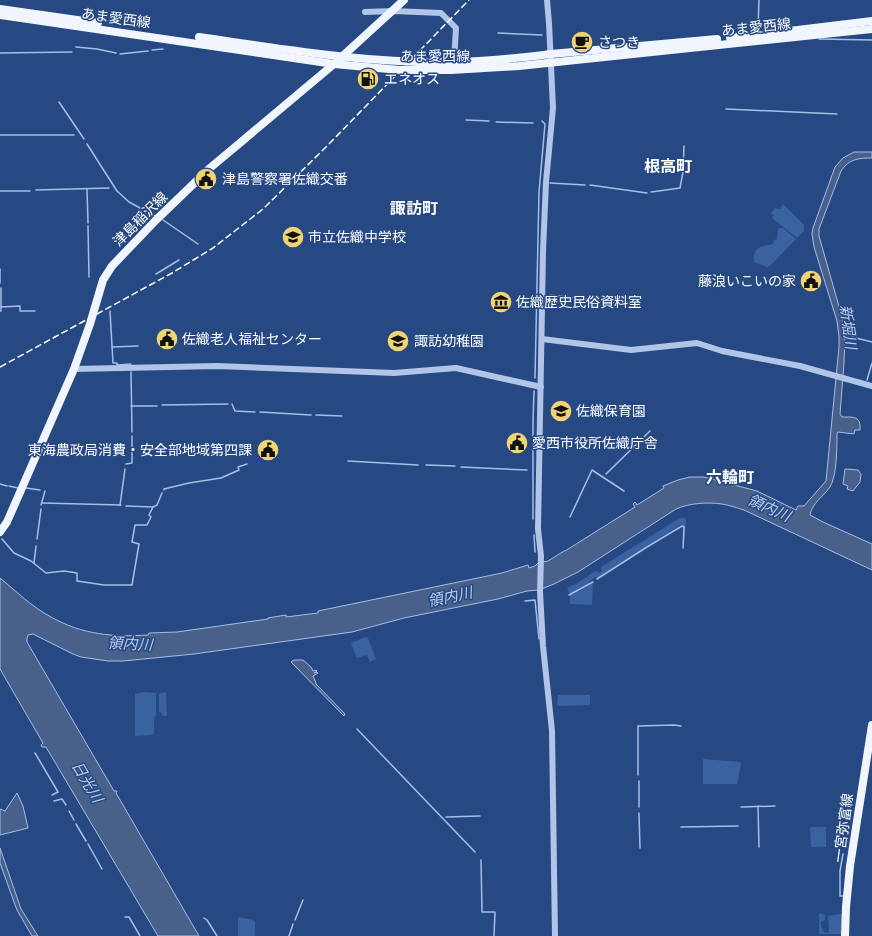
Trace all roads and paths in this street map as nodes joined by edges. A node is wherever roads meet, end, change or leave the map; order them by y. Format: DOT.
graph roads {
  1 [pos="404,0"];
  2 [pos="547,0"];
  3 [pos="0,9"];
  4 [pos="393,11"];
  5 [pos="365,12"];
  6 [pos="0,15"];
  7 [pos="872,21"];
  8 [pos="872,29"];
  9 [pos="343,56"];
  10 [pos="550,59"];
  11 [pos="454,62"];
  12 [pos="334,64"];
  13 [pos="542,339"];
  14 [pos="74,369"];
  15 [pos="872,386"];
  16 [pos="541,387"];
  17 [pos="0,532"];
  18 [pos="872,725"];
  19 [pos="555,936"];
  20 [pos="845,936"];
  1 -- 4 [label="main road, 津島稲沢線"];
  2 -- 10 [label="street"];
  3 -- 9 [label="main road, あま愛西線"];
  4 -- 5 [label="street"];
  4 -- 9 [label="main road, 津島稲沢線"];
  4 -- 11 [label="street"];
  6 -- 12 [label="main road, あま愛西線"];
  7 -- 10 [label="main road, あま愛西線"];
  8 -- 10 [label="main road, あま愛西線"];
  9 -- 11 [label="main road, あま愛西線"];
  9 -- 12 [label="main road, 津島稲沢線"];
  10 -- 11 [label="main road, あま愛西線"];
  10 -- 12 [label="main road, あま愛西線"];
  10 -- 13 [label="street"];
  12 -- 14 [label="main road, 津島稲沢線"];
  13 -- 15 [label="street"];
  13 -- 16 [label="street"];
  14 -- 16 [label="street"];
  14 -- 17 [label="main road, 津島稲沢線"];
  16 -- 19 [label="street"];
  18 -- 20 [label="main road, 一宮弥富線"];
}
